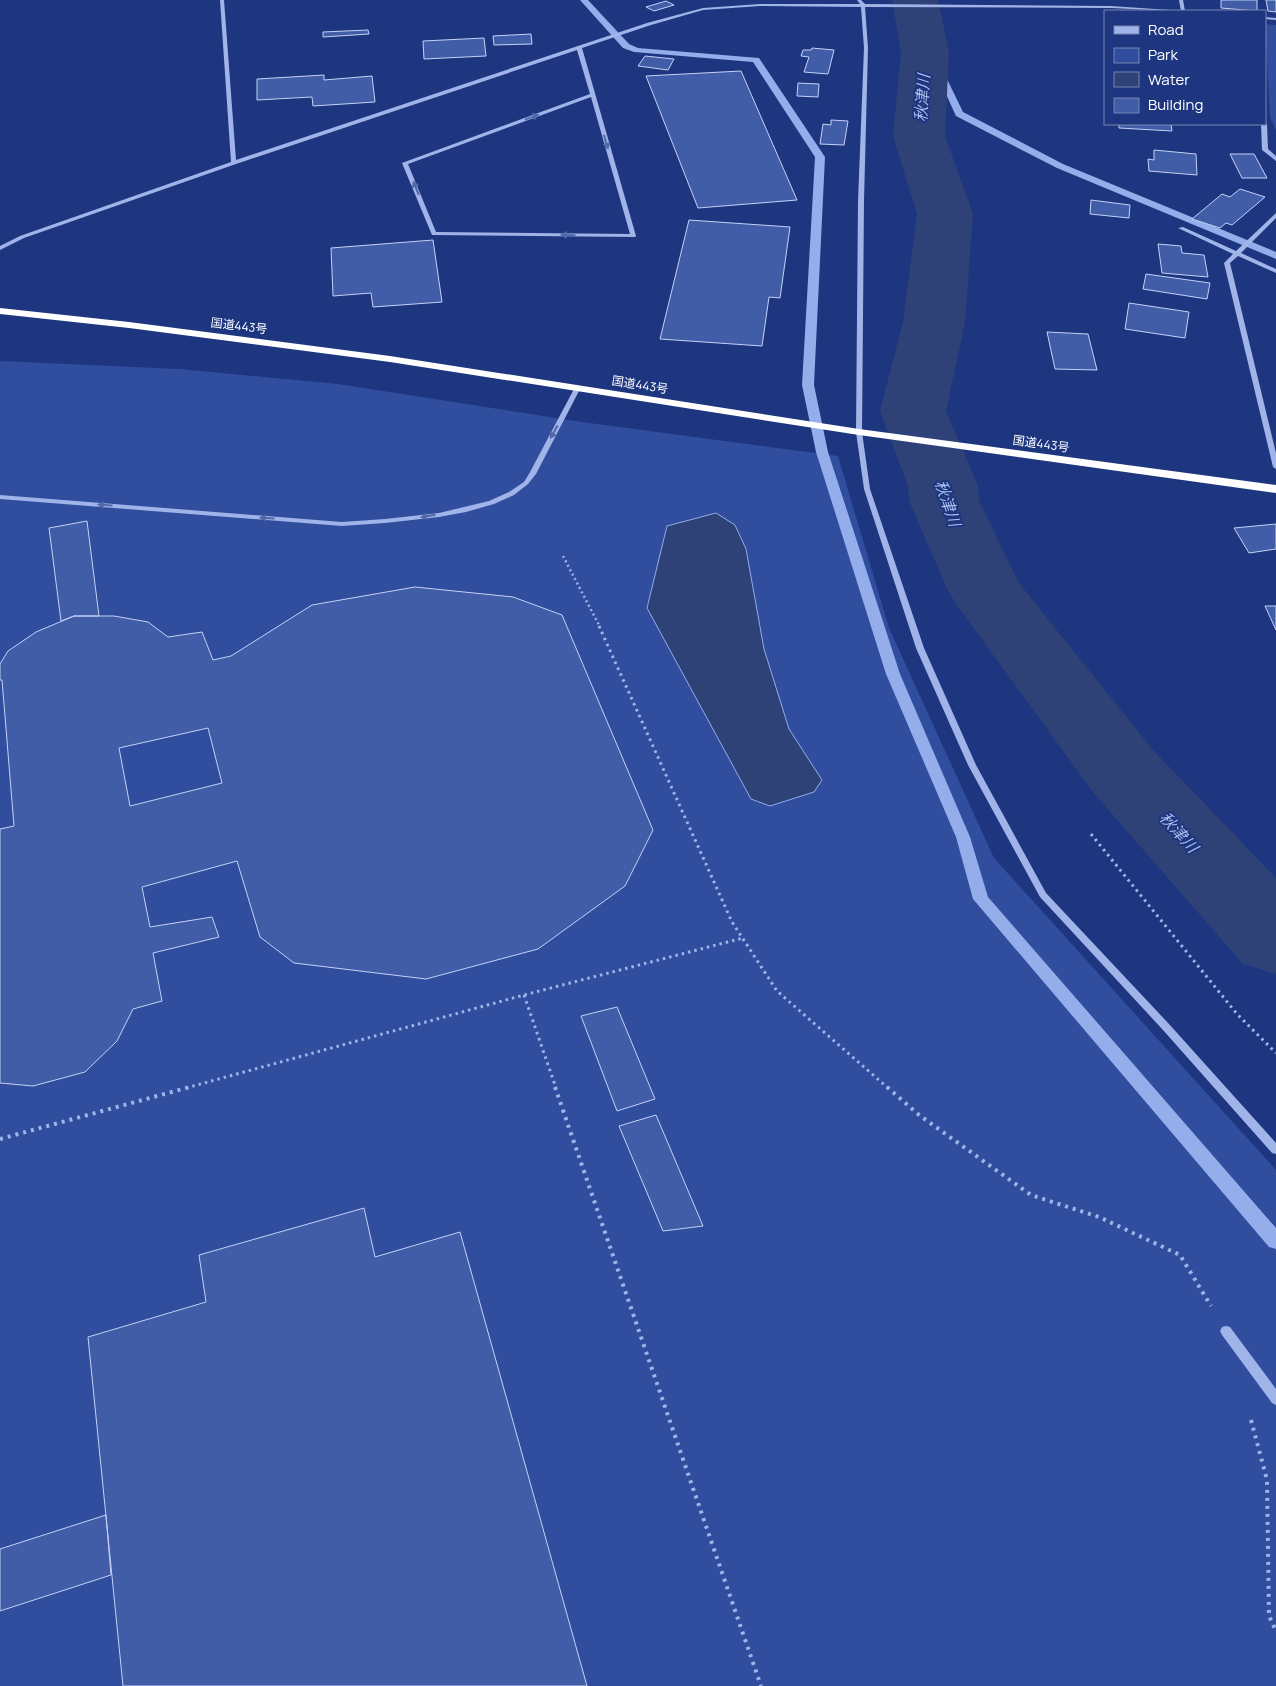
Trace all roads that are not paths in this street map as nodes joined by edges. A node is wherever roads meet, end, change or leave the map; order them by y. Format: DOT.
graph roads {
  1 [pos="222,0"];
  2 [pos="1016,0"];
  3 [pos="861,2"];
  4 [pos="1021,6"];
  5 [pos="1154,10"];
  6 [pos="579,48"];
  7 [pos="593,95"];
  8 [pos="1264,125"];
  9 [pos="1276,159"];
  10 [pos="234,163"];
  11 [pos="1276,215"];
  12 [pos="1181,228"];
  13 [pos="0,248"];
  14 [pos="1238,252"];
  15 [pos="1276,271"];
  16 [pos="0,311"];
  17 [pos="577,389"];
  18 [pos="859,432"];
  19 [pos="1276,467"];
  20 [pos="1276,489"];
  21 [pos="0,497"];
  22 [pos="1276,1150"];
  23 [pos="1226,1331"];
  24 [pos="1276,1398"];
  1 -- 10 [label="street"];
  2 -- 4 [label="street"];
  3 -- 4 [label="street"];
  3 -- 6 [label="street"];
  3 -- 18 [label="street"];
  4 -- 5 [label="street"];
  6 -- 7 [label="street"];
  6 -- 10 [label="street"];
  7 -- 7 [label="street, one-way"];
  8 -- 9 [label="street"];
  10 -- 13 [label="street"];
  11 -- 14 [label="street"];
  12 -- 14 [label="street"];
  14 -- 15 [label="street"];
  14 -- 19 [label="street"];
  16 -- 17 [label="highway, 国道443号"];
  17 -- 18 [label="highway, 国道443号"];
  17 -- 21 [label="street, one-way"];
  18 -- 20 [label="highway, 国道443号"];
  18 -- 22 [label="street"];
  23 -- 24 [label="street"];
}
